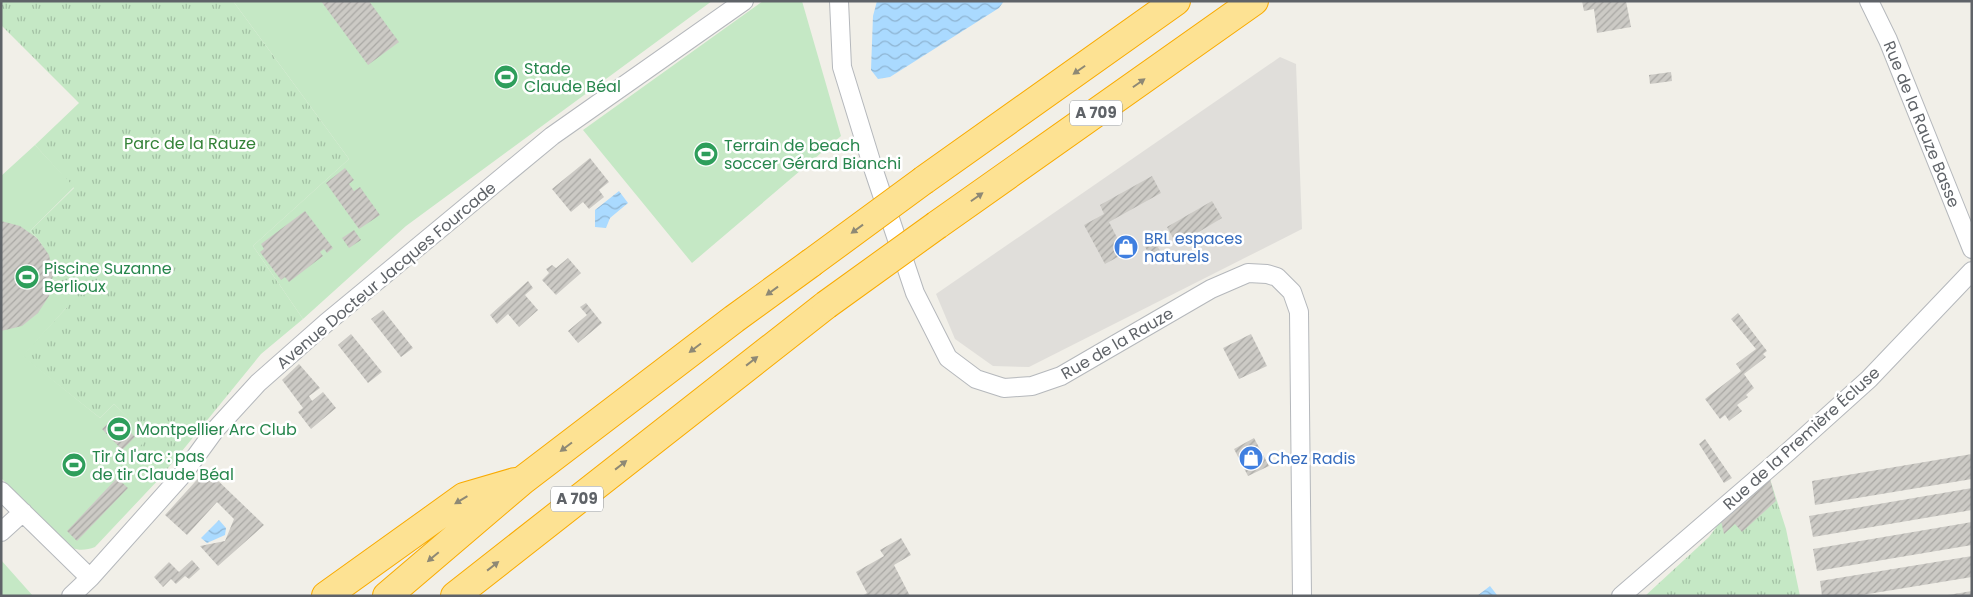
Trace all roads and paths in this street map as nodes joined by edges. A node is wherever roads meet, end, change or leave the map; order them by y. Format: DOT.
graph roads {
  1 [pos="744,1"];
  2 [pos="839,1"];
  3 [pos="1176,1"];
  4 [pos="1254,1"];
  5 [pos="1869,1"];
  6 [pos="1972,248"];
  7 [pos="1972,270"];
  8 [pos="523,480"];
  9 [pos="1,491"];
  10 [pos="23,512"];
  11 [pos="1,532"];
  12 [pos="90,578"];
  13 [pos="71,596"];
  14 [pos="326,596"];
  15 [pos="386,596"];
  16 [pos="455,596"];
  17 [pos="1302,596"];
  18 [pos="1621,596"];
  1 -- 12 [label="street, Avenue Docteur Jacques Fourcade"];
  2 -- 17 [label="street, Rue de la Rauze"];
  3 -- 8 [label="highway, A 709, one-way, bridge"];
  16 -- 4 [label="highway, A 709, one-way, bridge"];
  5 -- 6 [label="street, Rue de la Rauze Basse"];
  7 -- 18 [label="street, Rue de la Première Écluse"];
  8 -- 14 [label="highway, one-way"];
  8 -- 15 [label="highway, A 709, one-way"];
  9 -- 10 [label="street"];
  10 -- 11 [label="street"];
  10 -- 12 [label="street"];
  12 -- 13 [label="street, Avenue Docteur Jacques Fourcade"];
}
